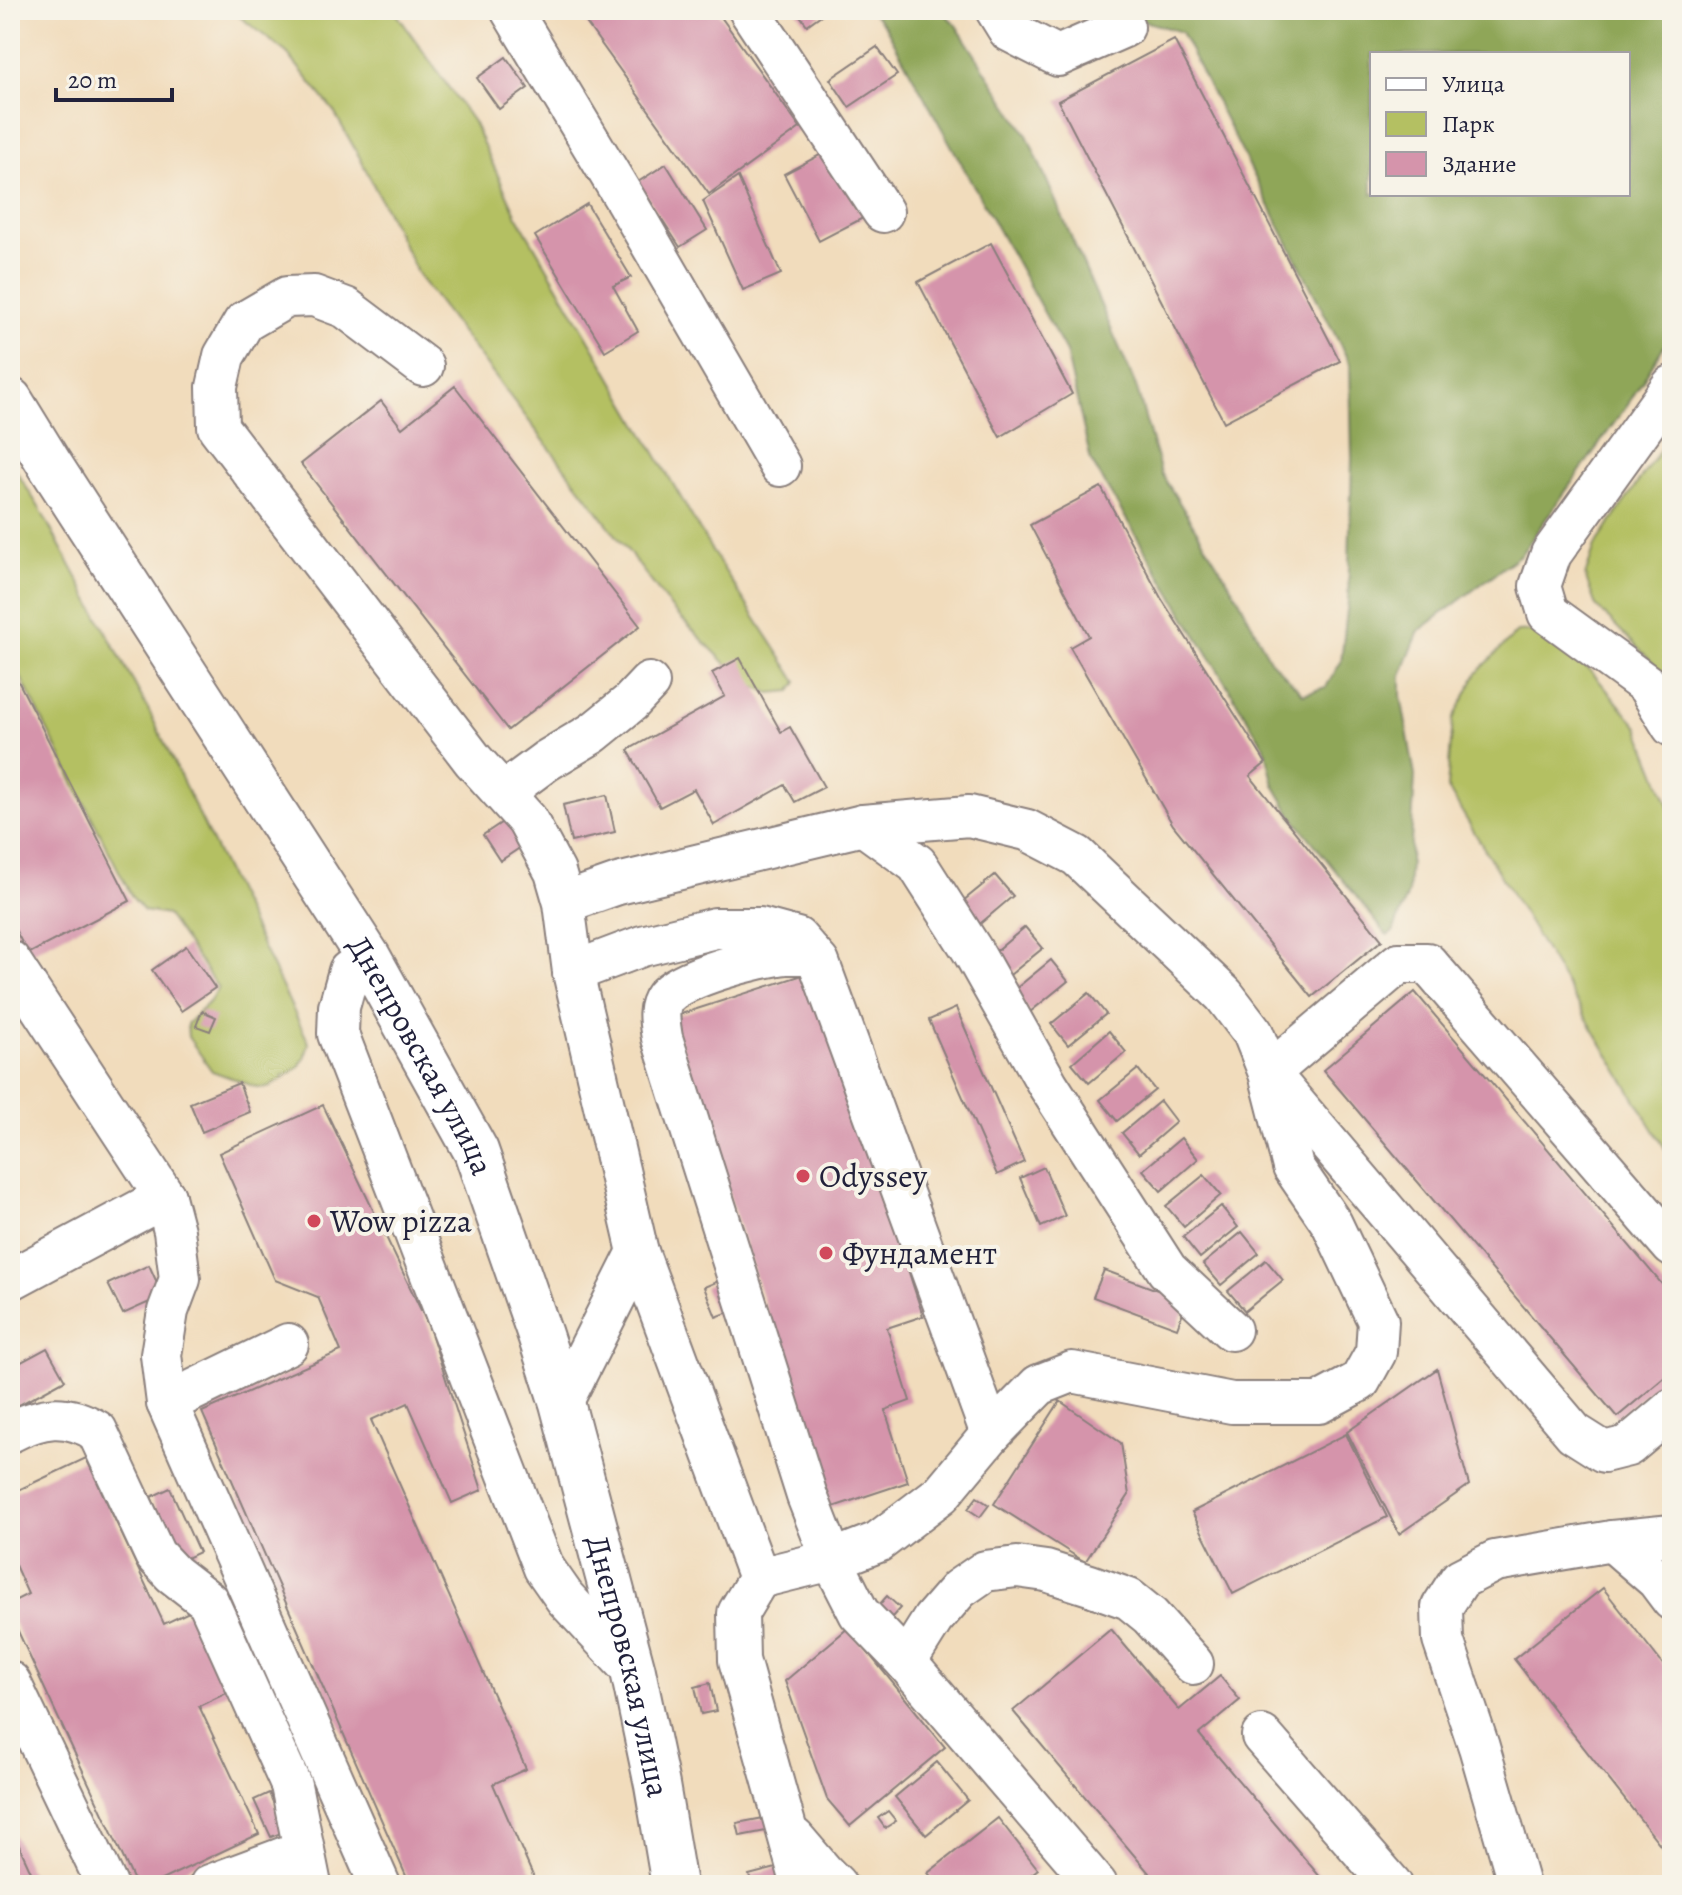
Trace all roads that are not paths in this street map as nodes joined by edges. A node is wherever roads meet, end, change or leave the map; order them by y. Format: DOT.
graph roads {
  1 [pos="511,10"];
  2 [pos="749,10"];
  3 [pos="996,10"];
  4 [pos="1124,27"];
  5 [pos="883,212"];
  6 [pos="423,366"];
  7 [pos="1672,386"];
  8 [pos="10,400"];
  9 [pos="780,466"];
  10 [pos="649,683"];
  11 [pos="1672,726"];
  12 [pos="508,798"];
  13 [pos="863,825"];
  14 [pos="564,903"];
  15 [pos="811,954"];
  16 [pos="368,957"];
  17 [pos="10,961"];
  18 [pos="573,972"];
  19 [pos="1269,1073"];
  20 [pos="165,1197"];
  21 [pos="1672,1246"];
  22 [pos="638,1252"];
  23 [pos="10,1280"];
  24 [pos="1231,1330"];
  25 [pos="288,1344"];
  26 [pos="167,1403"];
  27 [pos="562,1403"];
  28 [pos="1672,1409"];
  29 [pos="10,1432"];
  30 [pos="991,1434"];
  31 [pos="1672,1535"];
  32 [pos="1612,1541"];
  33 [pos="832,1560"];
  34 [pos="759,1578"];
  35 [pos="1672,1600"];
  36 [pos="906,1662"];
  37 [pos="1193,1664"];
  38 [pos="633,1671"];
  39 [pos="10,1682"];
  40 [pos="1262,1736"];
  41 [pos="787,1829"];
  42 [pos="308,1867"];
  43 [pos="107,1885"];
  44 [pos="210,1885"];
  45 [pos="380,1885"];
  46 [pos="674,1885"];
  47 [pos="802,1885"];
  48 [pos="836,1885"];
  49 [pos="1097,1885"];
  50 [pos="1392,1885"];
  51 [pos="1519,1885"];
  1 -- 9 [label="lane"];
  2 -- 5 [label="lane"];
  3 -- 4 [label="lane"];
  6 -- 12 [label="lane"];
  7 -- 11 [label="lane"];
  8 -- 16 [label="main road, Днепровская улица"];
  10 -- 12 [label="lane"];
  12 -- 14 [label="lane"];
  13 -- 14 [label="lane"];
  13 -- 19 [label="lane"];
  13 -- 24 [label="lane"];
  14 -- 18 [label="lane"];
  15 -- 18 [label="lane"];
  15 -- 30 [label="lane"];
  15 -- 33 [label="lane"];
  16 -- 27 [label="main road, Днепровская улица"];
  16 -- 38 [label="lane"];
  17 -- 20 [label="lane"];
  18 -- 22 [label="lane"];
  19 -- 21 [label="lane"];
  19 -- 28 [label="lane"];
  19 -- 30 [label="lane"];
  20 -- 23 [label="lane"];
  20 -- 26 [label="lane"];
  22 -- 27 [label="lane"];
  22 -- 34 [label="lane"];
  25 -- 26 [label="lane"];
  26 -- 45 [label="lane"];
  27 -- 38 [label="main road, Днепровская улица"];
  29 -- 42 [label="lane"];
  30 -- 33 [label="lane"];
  31 -- 32 [label="lane"];
  32 -- 35 [label="lane"];
  32 -- 51 [label="lane"];
  33 -- 34 [label="lane"];
  33 -- 36 [label="lane"];
  34 -- 41 [label="lane"];
  36 -- 37 [label="lane"];
  36 -- 49 [label="lane"];
  38 -- 46 [label="main road, Днепровская улица"];
  39 -- 43 [label="lane"];
  40 -- 50 [label="lane"];
  41 -- 47 [label="lane"];
  41 -- 48 [label="lane"];
  42 -- 44 [label="lane"];
}
